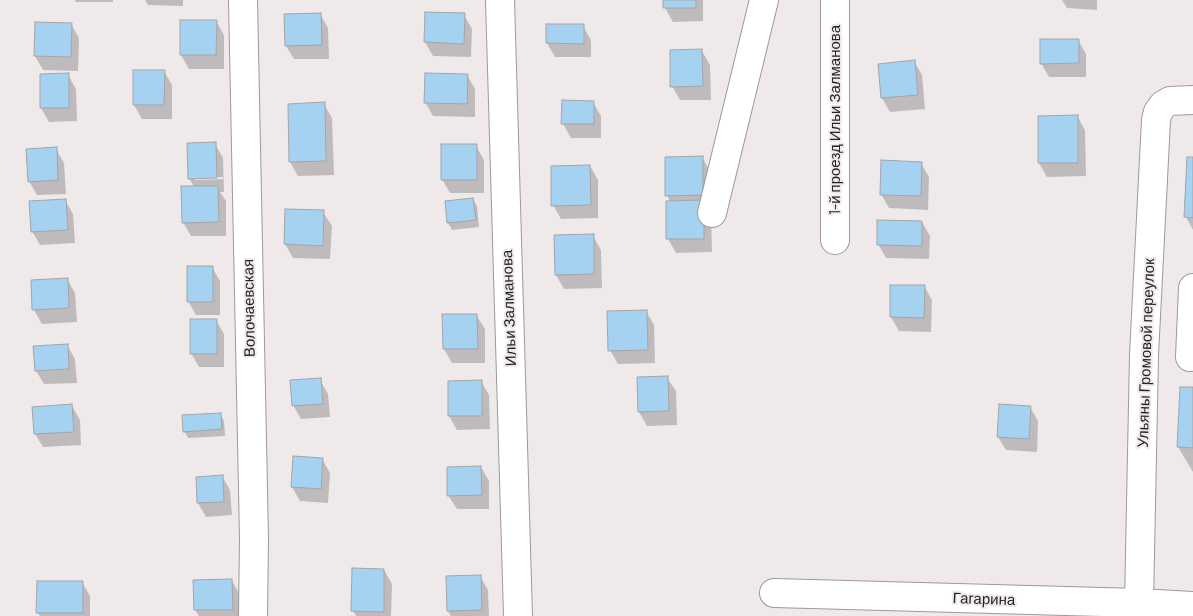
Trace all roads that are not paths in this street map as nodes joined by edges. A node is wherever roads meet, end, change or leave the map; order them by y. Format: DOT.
graph roads {
  1 [pos="243,0"];
  2 [pos="500,0"];
  3 [pos="764,0"];
  4 [pos="835,0"];
  5 [pos="1193,100"];
  6 [pos="712,213"];
  7 [pos="835,240"];
  8 [pos="1193,288"];
  9 [pos="1144,355"];
  10 [pos="1191,357"];
  11 [pos="774,593"];
  12 [pos="1193,606"];
  13 [pos="1137,610"];
  14 [pos="253,616"];
  15 [pos="518,616"];
  1 -- 14 [label="street, Волочаевская"];
  2 -- 15 [label="street, Ильи Залманова"];
  3 -- 6 [label="street"];
  4 -- 7 [label="street, 1-й проезд Ильи Залманова"];
  5 -- 9 [label="street, Ульяны Громовой переулок"];
  8 -- 10 [label="street"];
  9 -- 10 [label="street"];
  9 -- 13 [label="street, Ульяны Громовой переулок"];
  11 -- 13 [label="street, Гагарина"];
  12 -- 13 [label="street, Гагарина"];
}
